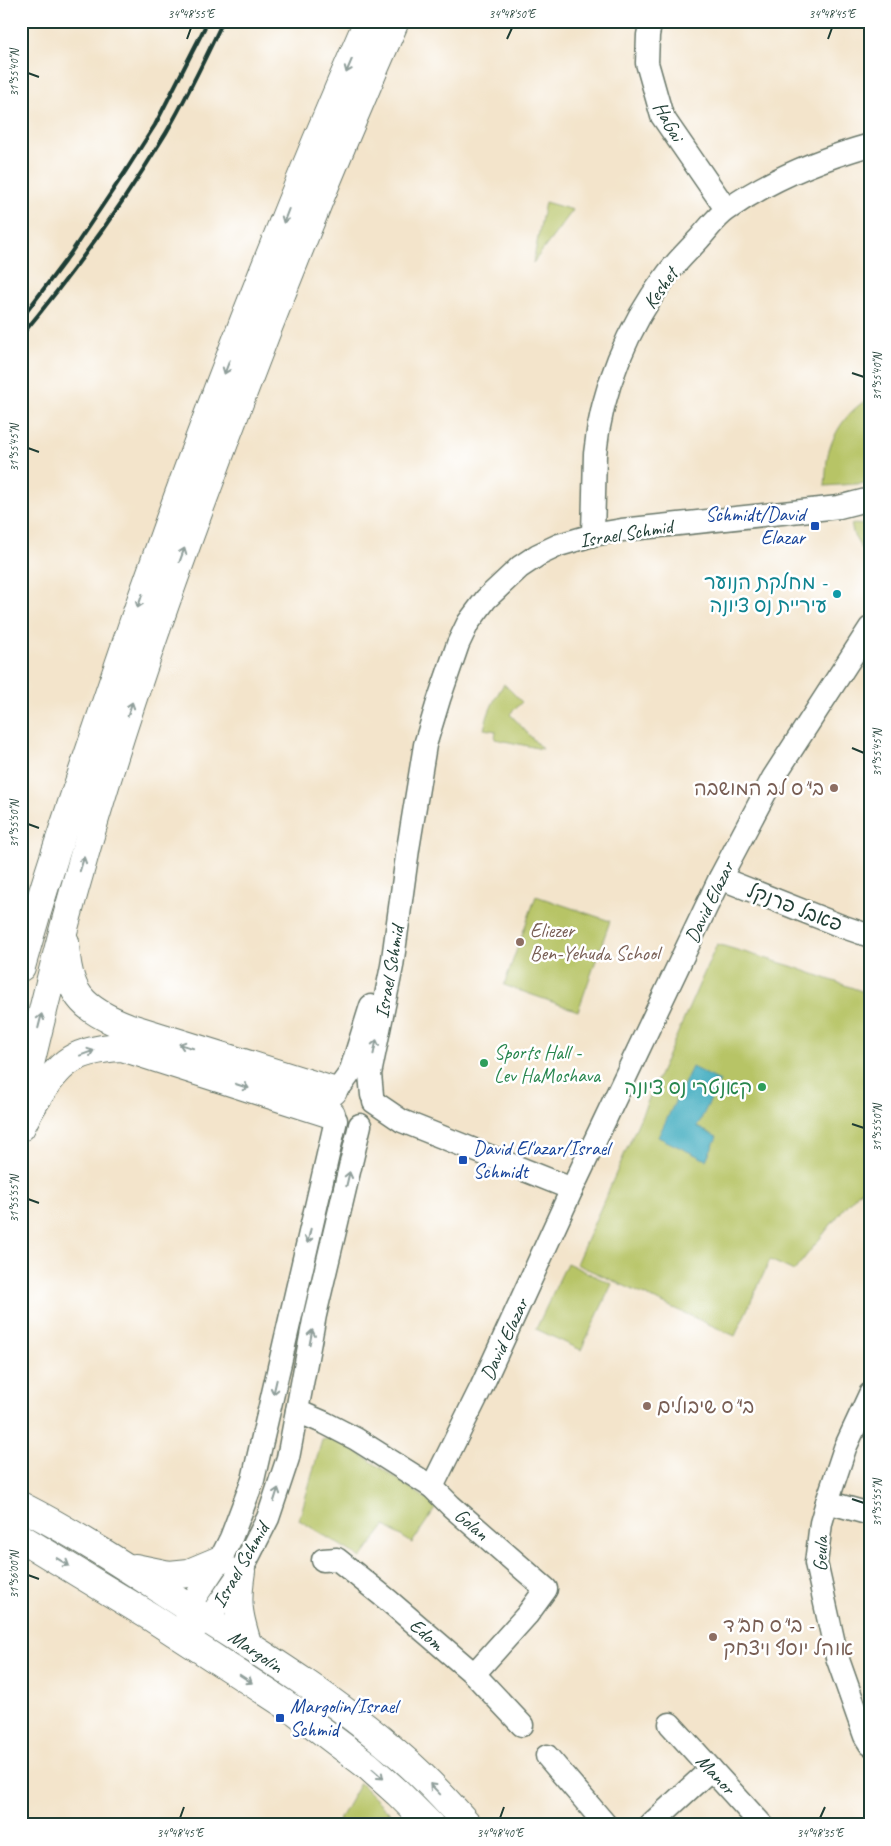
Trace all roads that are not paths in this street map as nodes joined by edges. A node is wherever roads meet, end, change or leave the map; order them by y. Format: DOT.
graph roads {
  1 [pos="368,21"];
  2 [pos="395,21"];
  3 [pos="651,21"];
  4 [pos="870,145"];
  5 [pos="726,210"];
  6 [pos="870,499"];
  7 [pos="839,507"];
  8 [pos="870,509"];
  9 [pos="593,535"];
  10 [pos="870,628"];
  11 [pos="408,849"];
  12 [pos="720,878"];
  13 [pos="64,926"];
  14 [pos="870,936"];
  15 [pos="21,967"];
  16 [pos="21,1102"];
  17 [pos="335,1102"];
  18 [pos="369,1110"];
  19 [pos="21,1127"];
  20 [pos="572,1189"];
  21 [pos="870,1394"];
  22 [pos="297,1411"];
  23 [pos="432,1487"];
  24 [pos="827,1502"];
  25 [pos="21,1506"];
  26 [pos="870,1514"];
  27 [pos="21,1538"];
  28 [pos="322,1560"];
  29 [pos="122,1565"];
  30 [pos="230,1566"];
  31 [pos="198,1613"];
  32 [pos="182,1638"];
  33 [pos="248,1646"];
  34 [pos="474,1674"];
  35 [pos="670,1724"];
  36 [pos="522,1725"];
  37 [pos="870,1744"];
  38 [pos="547,1756"];
  39 [pos="711,1769"];
  40 [pos="430,1825"];
  41 [pos="468,1825"];
  42 [pos="606,1825"];
  43 [pos="650,1825"];
  44 [pos="762,1825"];
  1 -- 15 [label="main road, one-way"];
  13 -- 2 [label="main road, one-way"];
  3 -- 5 [label="street, HaGai"];
  4 -- 5 [label="street, Keshet"];
  5 -- 9 [label="street, Keshet"];
  6 -- 7 [label="street, Israel Schmid"];
  7 -- 8 [label="street, Israel Schmid"];
  7 -- 9 [label="street, Israel Schmid"];
  9 -- 11 [label="street, Israel Schmid"];
  10 -- 12 [label="street, David Elazar"];
  11 -- 17 [label="street, Israel Schmid"];
  18 -- 11 [label="street, Israel Schmid, one-way"];
  12 -- 14 [label="street, פאבל פרנקל"];
  12 -- 20 [label="street, David Elazar"];
  16 -- 13 [label="main road, one-way"];
  17 -- 13 [label="main road, one-way"];
  17 -- 18 [label="street"];
  17 -- 18 [label="street"];
  19 -- 17 [label="main road, one-way"];
  17 -- 30 [label="street, Israel Schmid, one-way"];
  18 -- 20 [label="street"];
  22 -- 18 [label="street, Israel Schmid, one-way"];
  20 -- 23 [label="street, David Elazar"];
  21 -- 24 [label="street, Geula"];
  22 -- 23 [label="street, Golan"];
  30 -- 22 [label="street, Israel Schmid, one-way"];
  23 -- 34 [label="street, Golan"];
  24 -- 26 [label="street"];
  24 -- 37 [label="street, Geula"];
  25 -- 29 [label="main road, Margolin"];
  27 -- 32 [label="main road, Margolin, one-way"];
  28 -- 34 [label="street, Edom"];
  29 -- 30 [label="main road"];
  29 -- 31 [label="main road, Margolin"];
  30 -- 31 [label="street, Israel Schmid"];
  30 -- 33 [label="main road"];
  31 -- 32 [label="street, Israel Schmid"];
  31 -- 33 [label="main road, Margolin"];
  32 -- 40 [label="main road, Margolin, one-way"];
  41 -- 33 [label="main road, Margolin, one-way"];
  34 -- 36 [label="street, Edom"];
  35 -- 39 [label="street, Manor"];
  38 -- 42 [label="street"];
  39 -- 43 [label="street"];
  39 -- 44 [label="street, Manor"];
}
